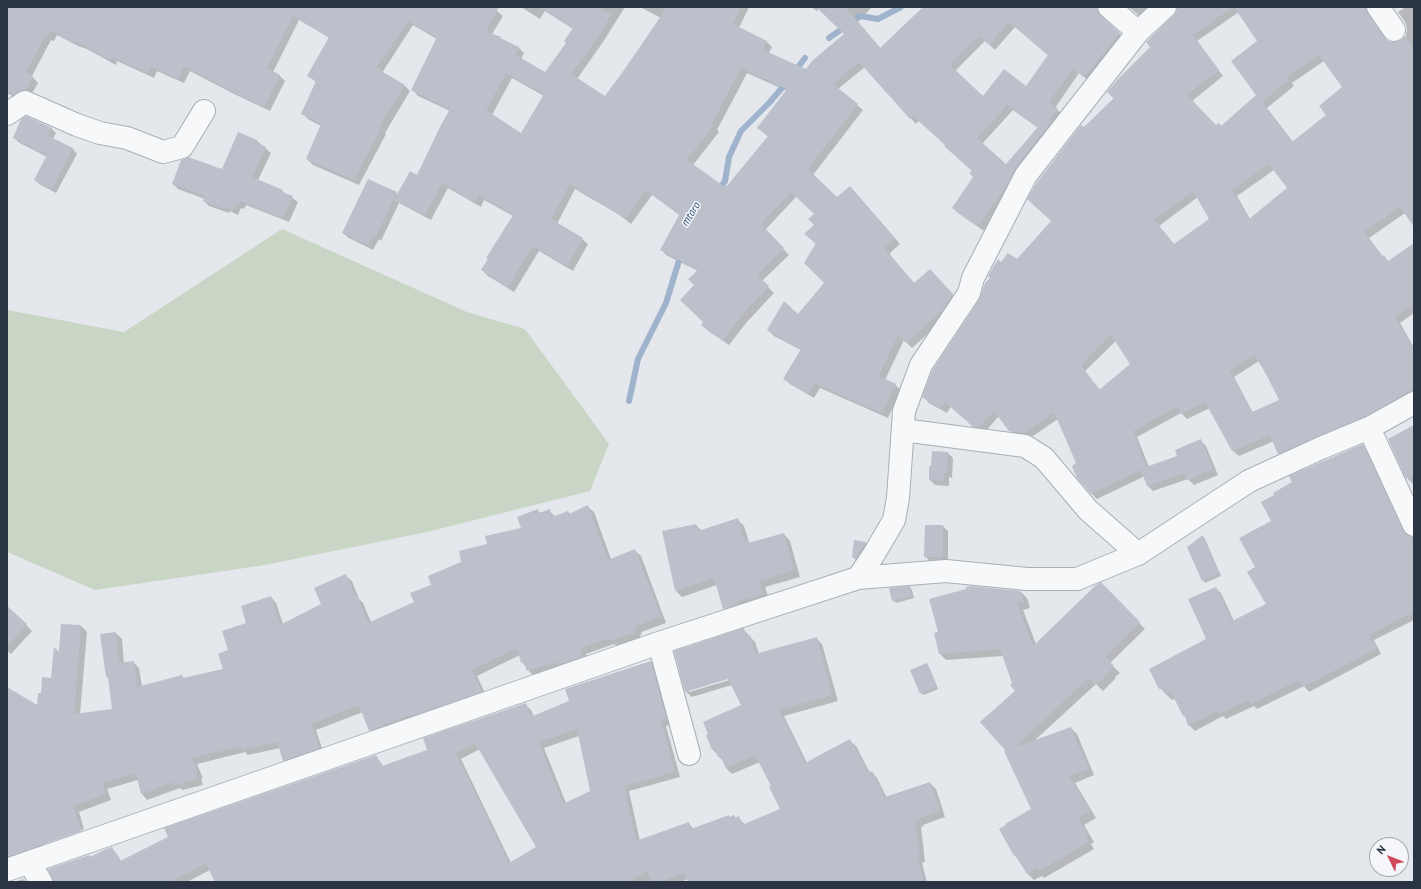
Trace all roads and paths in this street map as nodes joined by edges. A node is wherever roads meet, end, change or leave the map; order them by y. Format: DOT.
graph roads {
  1 [pos="1109,7"];
  2 [pos="1165,7"];
  3 [pos="1378,7"];
  4 [pos="1394,30"];
  5 [pos="1138,32"];
  6 [pos="204,111"];
  7 [pos="7,114"];
  8 [pos="1414,403"];
  9 [pos="1369,428"];
  10 [pos="903,430"];
  11 [pos="1414,525"];
  12 [pos="1138,554"];
  13 [pos="858,578"];
  14 [pos="659,643"];
  15 [pos="689,754"];
  16 [pos="29,862"];
  17 [pos="7,870"];
  18 [pos="40,882"];
  1 -- 5 [label="street"];
  2 -- 5 [label="street"];
  3 -- 4 [label="street"];
  5 -- 10 [label="street"];
  6 -- 7 [label="street"];
  8 -- 9 [label="street"];
  9 -- 11 [label="street"];
  9 -- 12 [label="street"];
  10 -- 12 [label="street"];
  10 -- 13 [label="street"];
  12 -- 13 [label="street"];
  13 -- 14 [label="street"];
  14 -- 15 [label="street"];
  14 -- 16 [label="street"];
  16 -- 17 [label="street"];
  16 -- 18 [label="street"];
}
